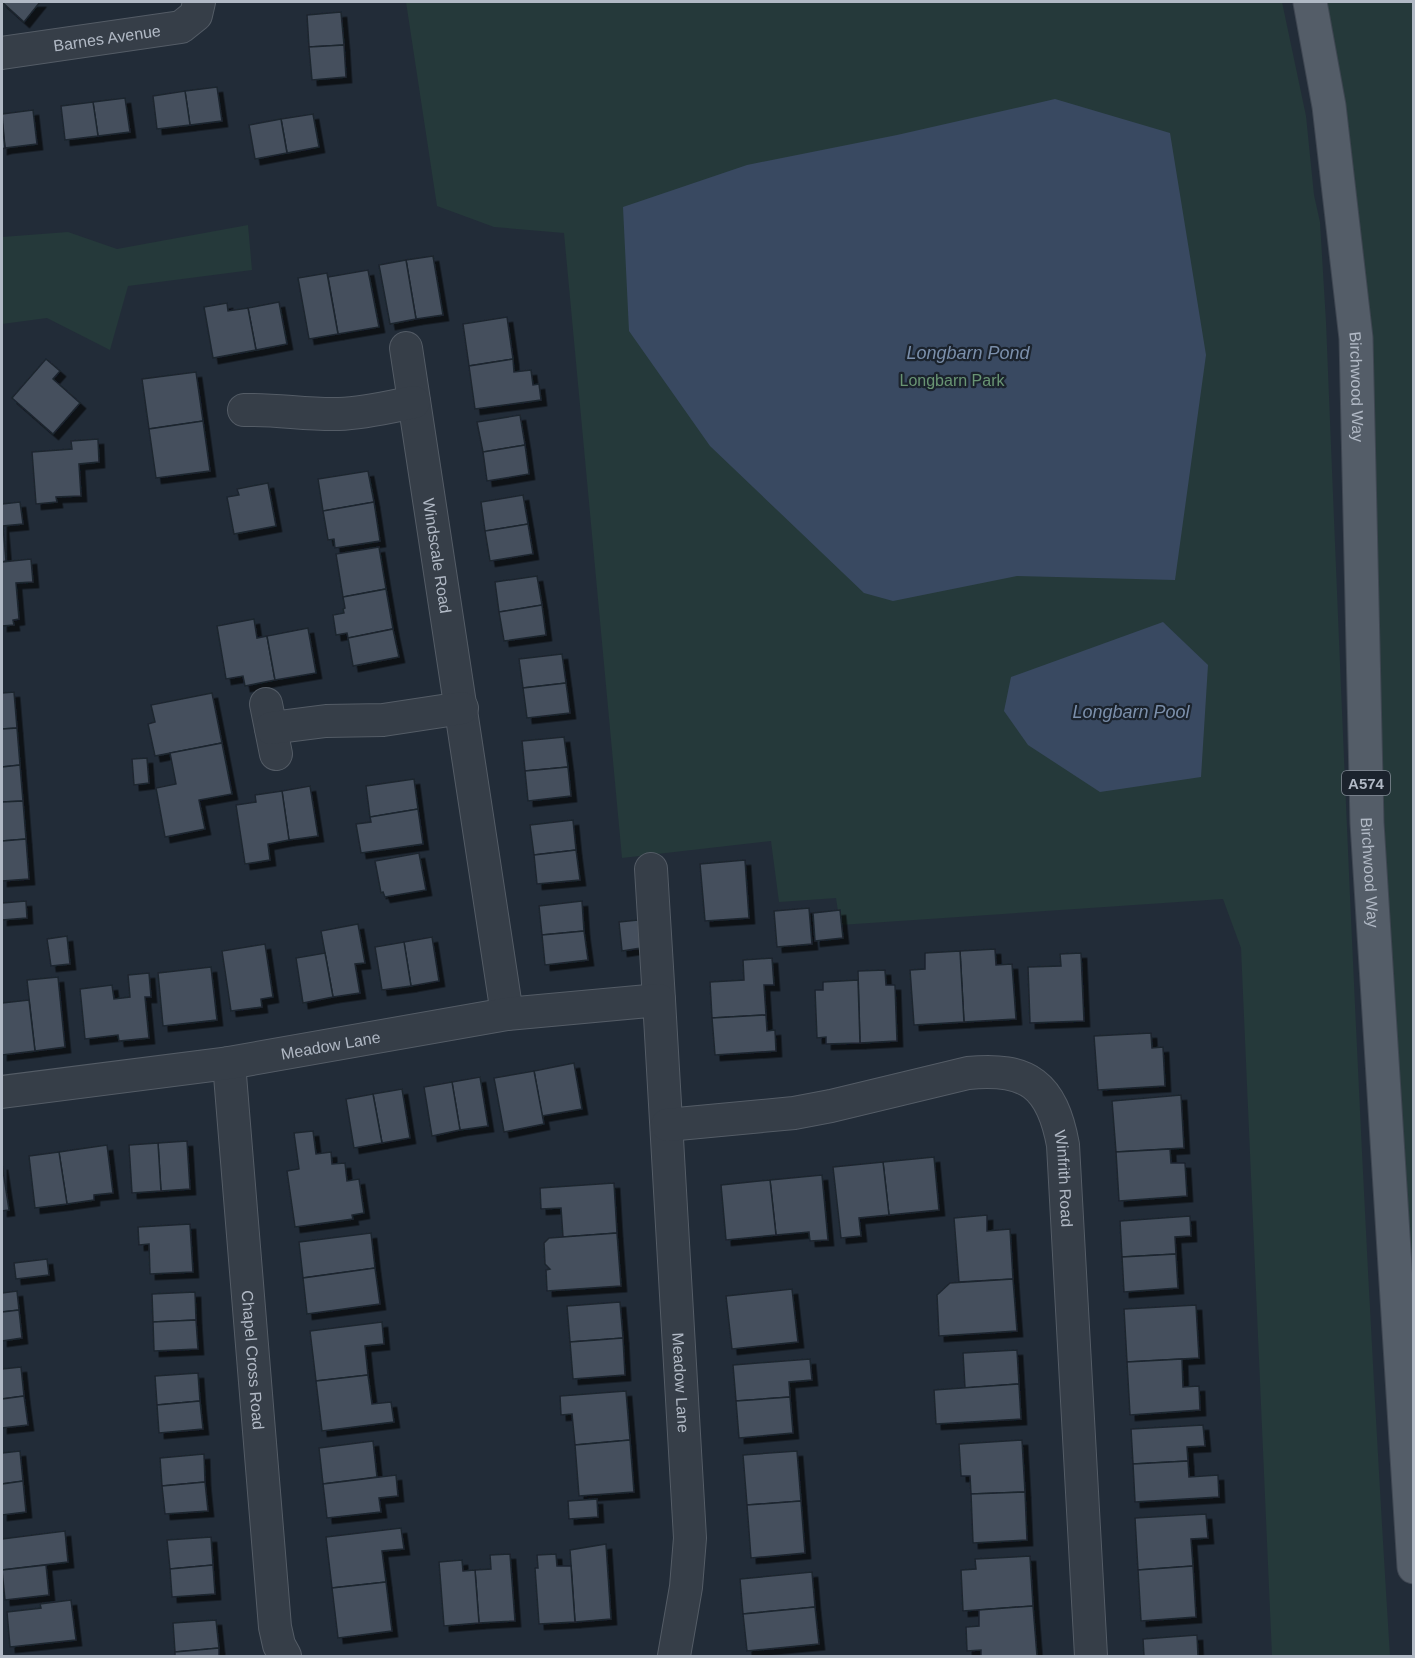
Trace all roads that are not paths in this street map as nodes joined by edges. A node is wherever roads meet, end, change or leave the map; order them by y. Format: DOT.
graph roads {
  1 [pos="199,2"];
  2 [pos="1310,2"];
  3 [pos="2,53"];
  4 [pos="406,348"];
  5 [pos="414,402"];
  6 [pos="245,411"];
  7 [pos="462,708"];
  8 [pos="271,729"];
  9 [pos="651,869"];
  10 [pos="659,1000"];
  11 [pos="507,1014"];
  12 [pos="229,1063"];
  13 [pos="2,1092"];
  14 [pos="667,1125"];
  15 [pos="1413,1567"];
  16 [pos="285,1656"];
  17 [pos="674,1656"];
  18 [pos="1091,1656"];
  1 -- 3 [label="street, Barnes Avenue"];
  2 -- 15 [label="main road, Birchwood Way / A574"];
  4 -- 5 [label="street, Windscale Road"];
  5 -- 6 [label="street"];
  5 -- 7 [label="street, Windscale Road"];
  7 -- 8 [label="street"];
  7 -- 11 [label="street, Windscale Road"];
  9 -- 10 [label="street, Meadow Lane"];
  10 -- 11 [label="street, Meadow Lane"];
  10 -- 14 [label="street, Meadow Lane"];
  11 -- 12 [label="street, Meadow Lane"];
  12 -- 13 [label="street, Meadow Lane"];
  12 -- 16 [label="street, Chapel Cross Road"];
  14 -- 17 [label="street, Meadow Lane"];
  14 -- 18 [label="street, Winfrith Road"];
}
